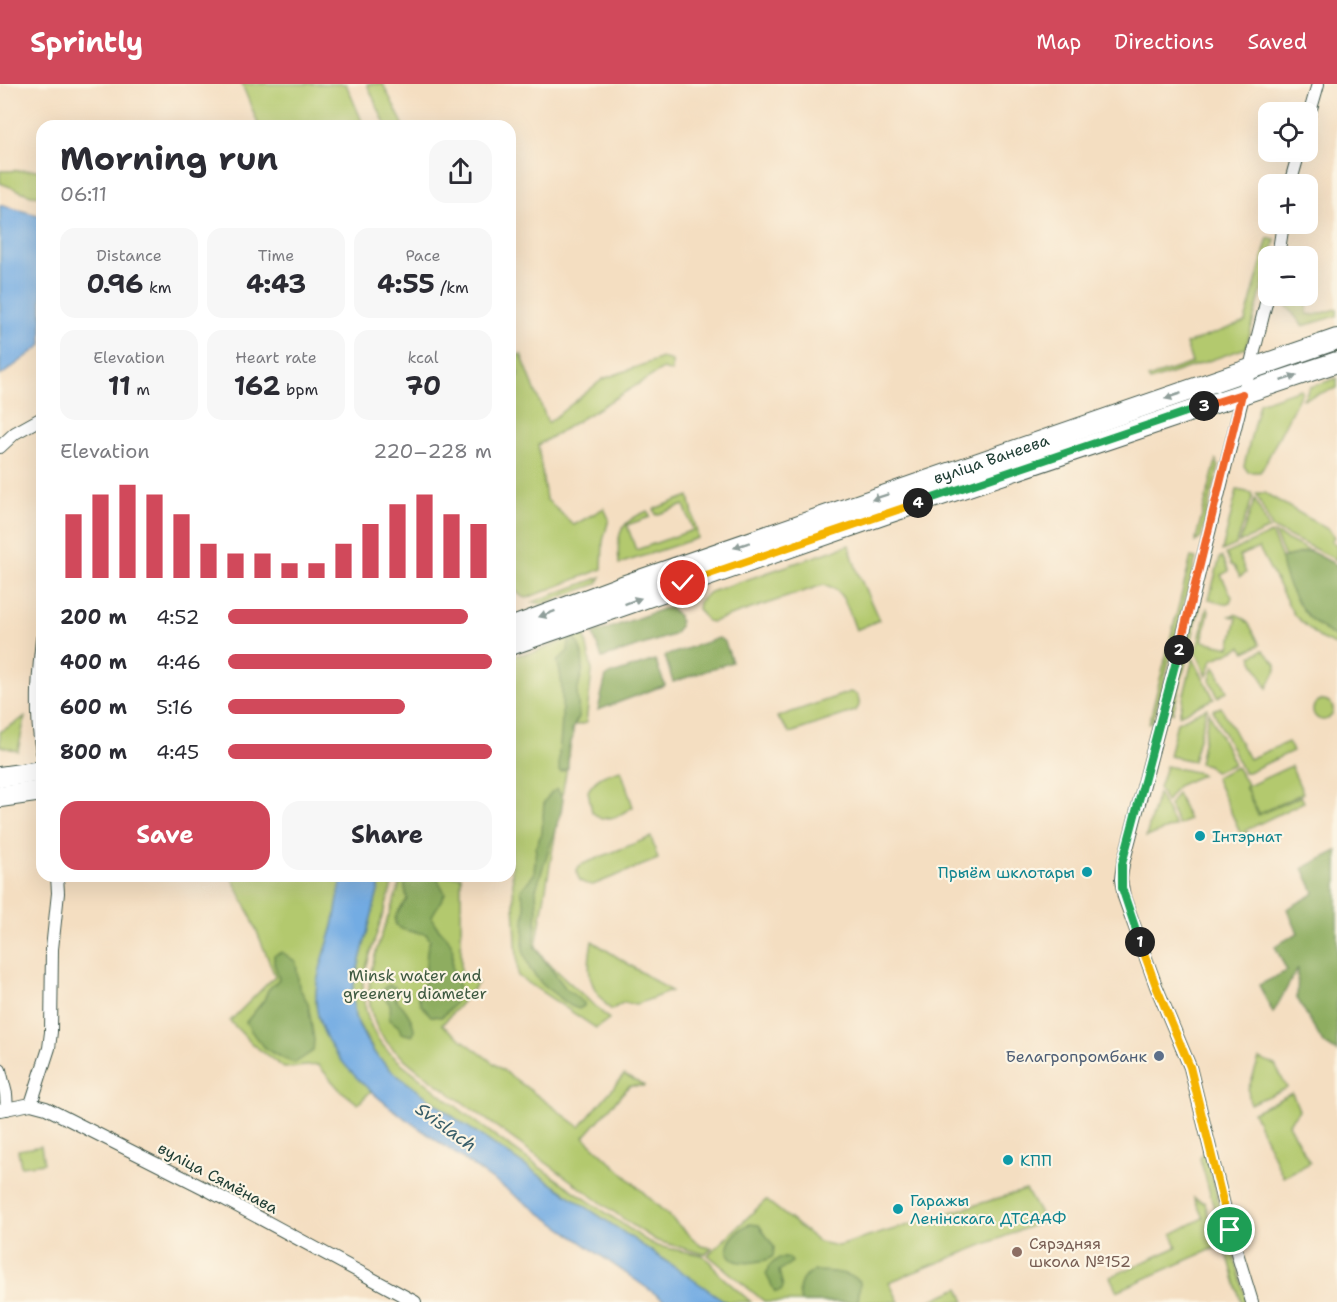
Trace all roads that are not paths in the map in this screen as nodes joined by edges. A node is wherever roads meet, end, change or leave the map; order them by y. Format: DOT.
graph roads {
  1 [pos="1318,84"];
  2 [pos="1313,102"];
  3 [pos="1265,306"];
  4 [pos="1337,339"];
  5 [pos="1337,362"];
  6 [pos="1248,370"];
  7 [pos="1242,394"];
  8 [pos="1114,416"];
  9 [pos="36,421"];
  10 [pos="1120,435"];
  11 [pos="0,447"];
  12 [pos="681,575"];
  13 [pos="516,626"];
  14 [pos="516,643"];
  15 [pos="36,772"];
  16 [pos="0,777"];
  17 [pos="36,792"];
  18 [pos="0,797"];
  19 [pos="57,882"];
  20 [pos="0,1070"];
  21 [pos="31,1104"];
  22 [pos="3,1109"];
  23 [pos="415,1302"];
  24 [pos="1252,1302"];
  1 -- 2 [label="street"];
  3 -- 6 [label="street"];
  4 -- 6 [label="main road, вуліца Ванеева"];
  7 -- 5 [label="main road, вуліца Ванеева, one-way"];
  6 -- 7 [label="street"];
  6 -- 8 [label="main road, вуліца Ванеева, one-way"];
  7 -- 10 [label="main road, вуліца Ванеева"];
  7 -- 24 [label="street"];
  8 -- 10 [label="street"];
  8 -- 12 [label="main road, вуліца Ванеева, one-way"];
  9 -- 11 [label="street"];
  10 -- 12 [label="main road, вуліца Ванеева"];
  12 -- 13 [label="main road, вуліца Ванеева, one-way"];
  14 -- 12 [label="main road, вуліца Ванеева, one-way"];
  15 -- 16 [label="main road"];
  17 -- 18 [label="main road"];
  19 -- 21 [label="street"];
  20 -- 22 [label="street"];
  21 -- 22 [label="street"];
  21 -- 23 [label="street, вуліца Сямёнава"];
}
